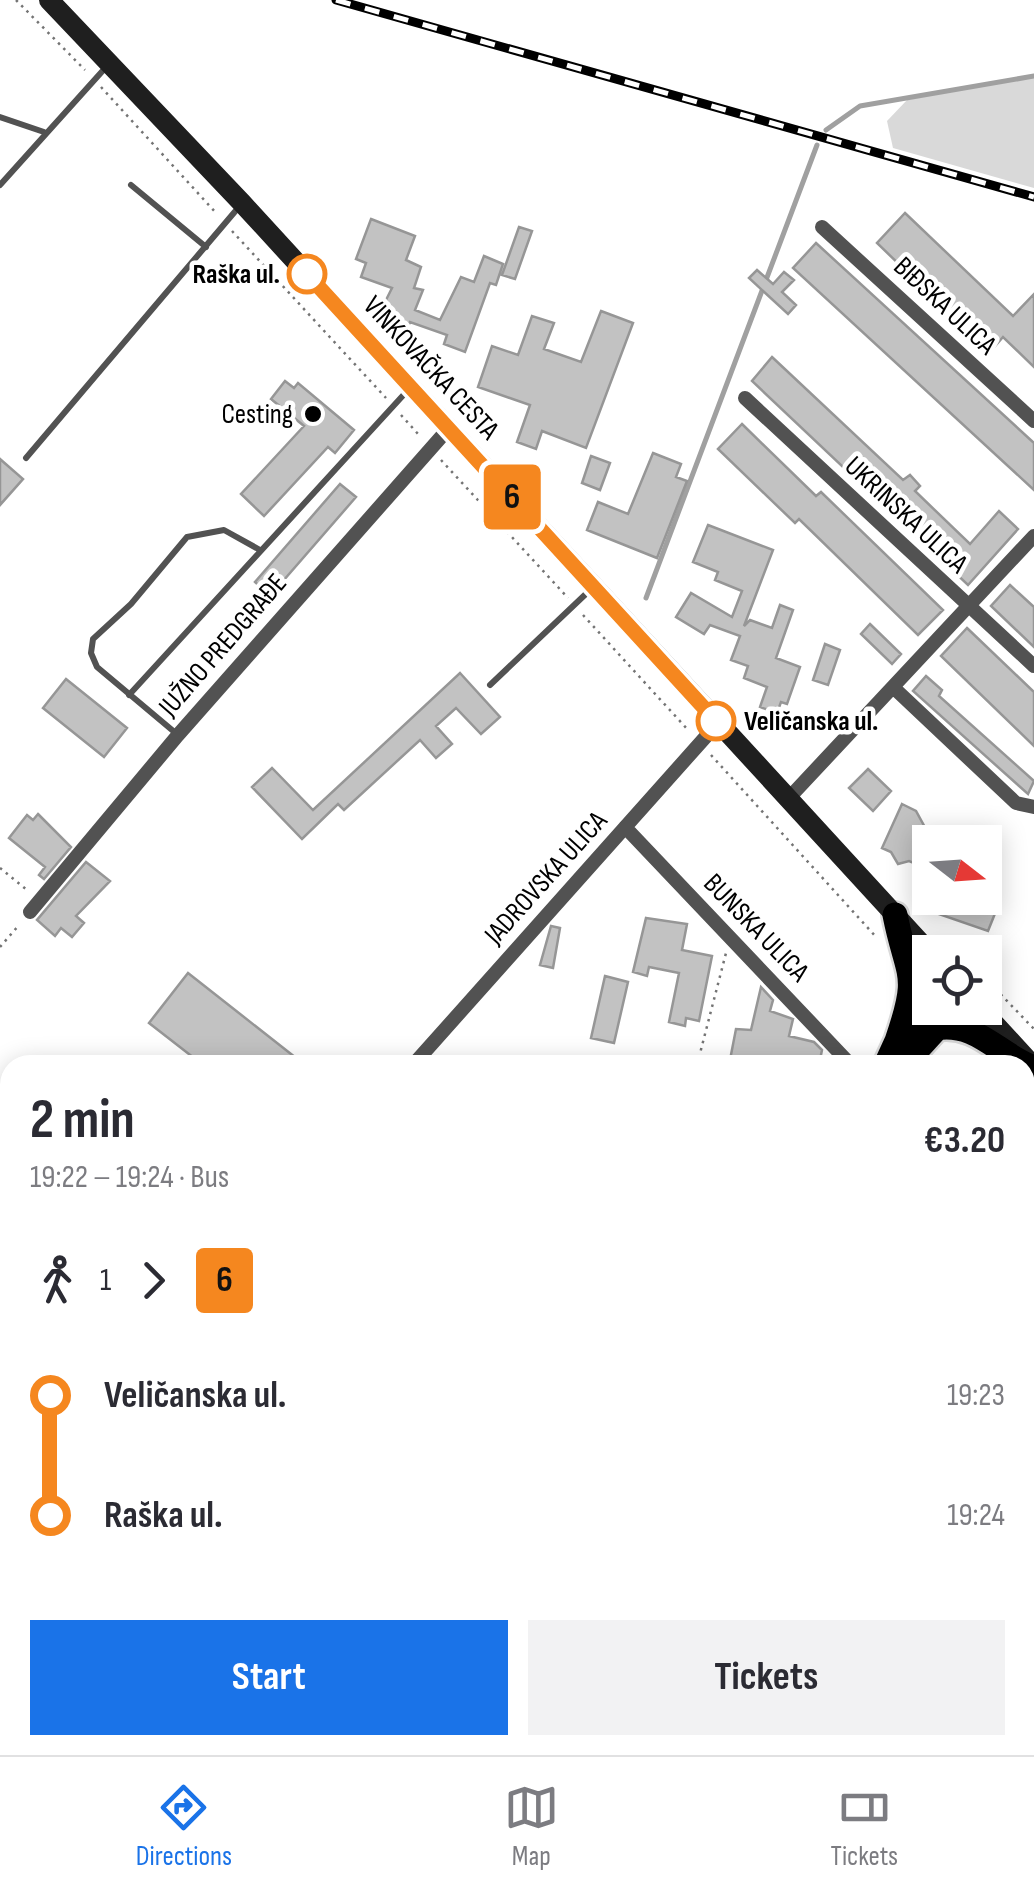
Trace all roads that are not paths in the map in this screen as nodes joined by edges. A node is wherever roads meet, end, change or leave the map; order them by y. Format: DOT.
graph roads {
  1 [pos="49,0"];
  2 [pos="111,62"];
  3 [pos="0,118"];
  4 [pos="44,132"];
  5 [pos="0,185"];
  6 [pos="131,185"];
  7 [pos="242,204"];
  8 [pos="822,227"];
  9 [pos="206,247"];
  10 [pos="410,387"];
  11 [pos="745,398"];
  12 [pos="1034,422"];
  13 [pos="449,428"];
  14 [pos="26,458"];
  15 [pos="1034,536"];
  16 [pos="260,550"];
  17 [pos="595,586"];
  18 [pos="970,608"];
  19 [pos="1034,666"];
  20 [pos="490,685"];
  21 [pos="894,688"];
  22 [pos="129,695"];
  23 [pos="718,723"];
  24 [pos="178,735"];
  25 [pos="788,799"];
  26 [pos="1032,811"];
  27 [pos="625,827"];
  28 [pos="30,912"];
  29 [pos="894,915"];
  30 [pos="912,935"];
  31 [pos="916,1025"];
  32 [pos="939,1025"];
  33 [pos="996,1025"];
  34 [pos="936,1028"];
  35 [pos="900,1053"];
  36 [pos="421,1055"];
  37 [pos="842,1055"];
  38 [pos="1007,1055"];
  39 [pos="1023,1055"];
  1 -- 2 [label="main road, VINKOVAČKA CESTA"];
  2 -- 4 [label="lane"];
  2 -- 7 [label="main road, VINKOVAČKA CESTA"];
  3 -- 4 [label="lane"];
  4 -- 5 [label="lane"];
  6 -- 9 [label="lane"];
  7 -- 9 [label="lane"];
  7 -- 10 [label="main road, VINKOVAČKA CESTA"];
  8 -- 12 [label="street, BIĐSKA ULICA"];
  9 -- 14 [label="lane"];
  10 -- 13 [label="main road, VINKOVAČKA CESTA"];
  10 -- 16 [label="lane"];
  11 -- 18 [label="street, UKRINSKA ULICA"];
  13 -- 17 [label="main road, VINKOVAČKA CESTA"];
  13 -- 24 [label="street, JUŽNO PREDGRAĐE"];
  15 -- 18 [label="street"];
  16 -- 22 [label="lane"];
  16 -- 22 [label="lane"];
  17 -- 20 [label="lane"];
  17 -- 23 [label="main road, VINKOVAČKA CESTA"];
  18 -- 19 [label="street, UKRINSKA ULICA"];
  18 -- 21 [label="street"];
  21 -- 25 [label="street"];
  21 -- 26 [label="street"];
  22 -- 24 [label="lane"];
  23 -- 25 [label="main road, VINKOVAČKA CESTA"];
  23 -- 27 [label="street, JADROVSKA ULICA"];
  24 -- 28 [label="street, JUŽNO PREDGRAĐE"];
  25 -- 29 [label="main road, VINKOVAČKA CESTA"];
  27 -- 36 [label="street, JADROVSKA ULICA"];
  27 -- 37 [label="street, BUNSKA ULICA"];
  29 -- 30 [label="main road, VINKOVAČKA CESTA"];
  29 -- 35 [label="highway"];
  31 -- 35 [label="highway"];
  32 -- 34 [label="highway"];
  33 -- 39 [label="main road"];
  34 -- 35 [label="highway"];
  34 -- 38 [label="highway"];
}
